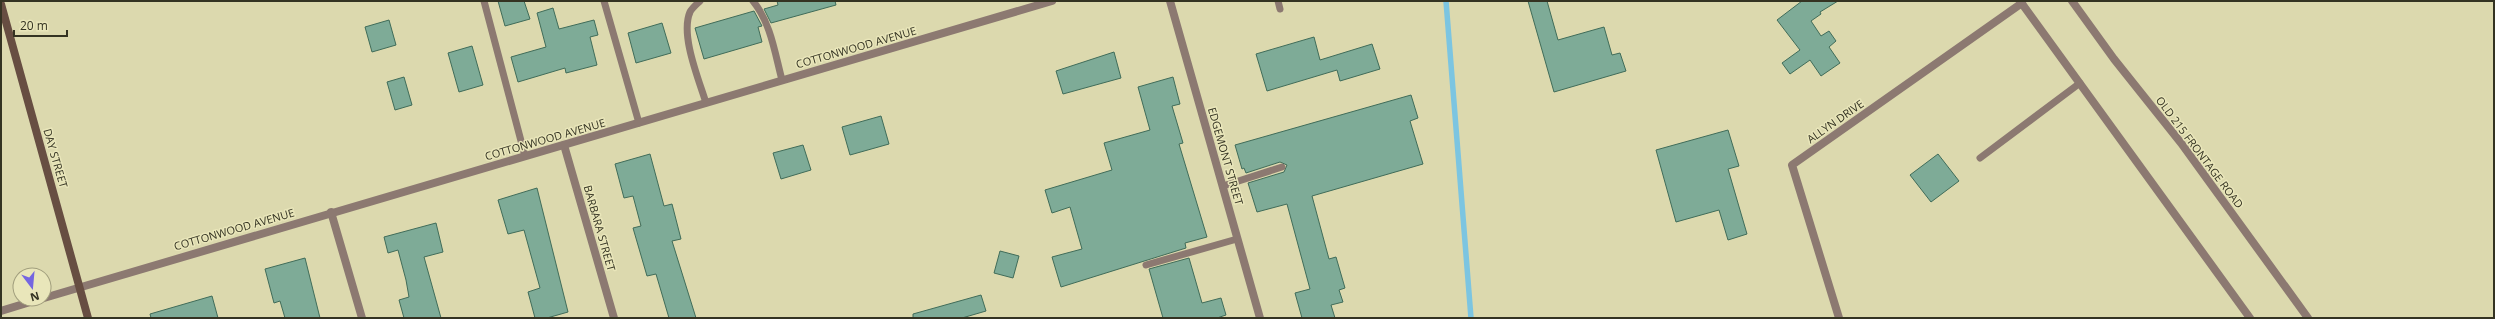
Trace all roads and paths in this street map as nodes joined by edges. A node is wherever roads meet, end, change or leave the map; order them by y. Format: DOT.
graph roads {
  1 [pos="484,1"];
  2 [pos="604,1"];
  3 [pos="700,1"];
  4 [pos="753,1"];
  5 [pos="1052,1"];
  6 [pos="1170,1"];
  7 [pos="1278,1"];
  8 [pos="2072,1"];
  9 [pos="2021,2"];
  10 [pos="1,4"];
  11 [pos="1280,9"];
  12 [pos="782,80"];
  13 [pos="2080,83"];
  14 [pos="706,103"];
  15 [pos="639,123"];
  16 [pos="564,144"];
  17 [pos="525,156"];
  18 [pos="1980,158"];
  19 [pos="1282,167"];
  20 [pos="1223,186"];
  21 [pos="331,212"];
  22 [pos="1238,238"];
  23 [pos="1146,265"];
  24 [pos="79,286"];
  25 [pos="52,295"];
  26 [pos="16,307"];
  27 [pos="1,312"];
  28 [pos="88,318"];
  29 [pos="362,318"];
  30 [pos="614,318"];
  31 [pos="1260,318"];
  32 [pos="1839,318"];
  33 [pos="2250,318"];
  34 [pos="2308,318"];
  1 -- 17 [label="lane"];
  2 -- 15 [label="lane"];
  3 -- 14 [label="lane"];
  4 -- 12 [label="lane"];
  5 -- 12 [label="street, COTTONWOOD AVENUE"];
  6 -- 20 [label="street, EDGEMONT STREET"];
  7 -- 11 [label="lane"];
  8 -- 34 [label="street, OLD 215 FRONTAGE ROAD"];
  9 -- 13 [label="street"];
  9 -- 32 [label="street, ALLYN DRIVE"];
  10 -- 24 [label="main road, DAY STREET"];
  12 -- 14 [label="street, COTTONWOOD AVENUE"];
  13 -- 18 [label="lane"];
  13 -- 33 [label="street"];
  14 -- 15 [label="street, COTTONWOOD AVENUE"];
  15 -- 16 [label="street, COTTONWOOD AVENUE"];
  16 -- 17 [label="street, COTTONWOOD AVENUE"];
  16 -- 30 [label="street, BARBARA STREET"];
  17 -- 21 [label="street, COTTONWOOD AVENUE"];
  19 -- 20 [label="lane"];
  20 -- 22 [label="street, EDGEMONT STREET"];
  21 -- 24 [label="street, COTTONWOOD AVENUE"];
  21 -- 29 [label="street"];
  22 -- 23 [label="lane"];
  22 -- 31 [label="street, EDGEMONT STREET"];
  24 -- 25 [label="street, COTTONWOOD AVENUE"];
  24 -- 28 [label="main road, DAY STREET"];
  26 -- 27 [label="street"];
}
